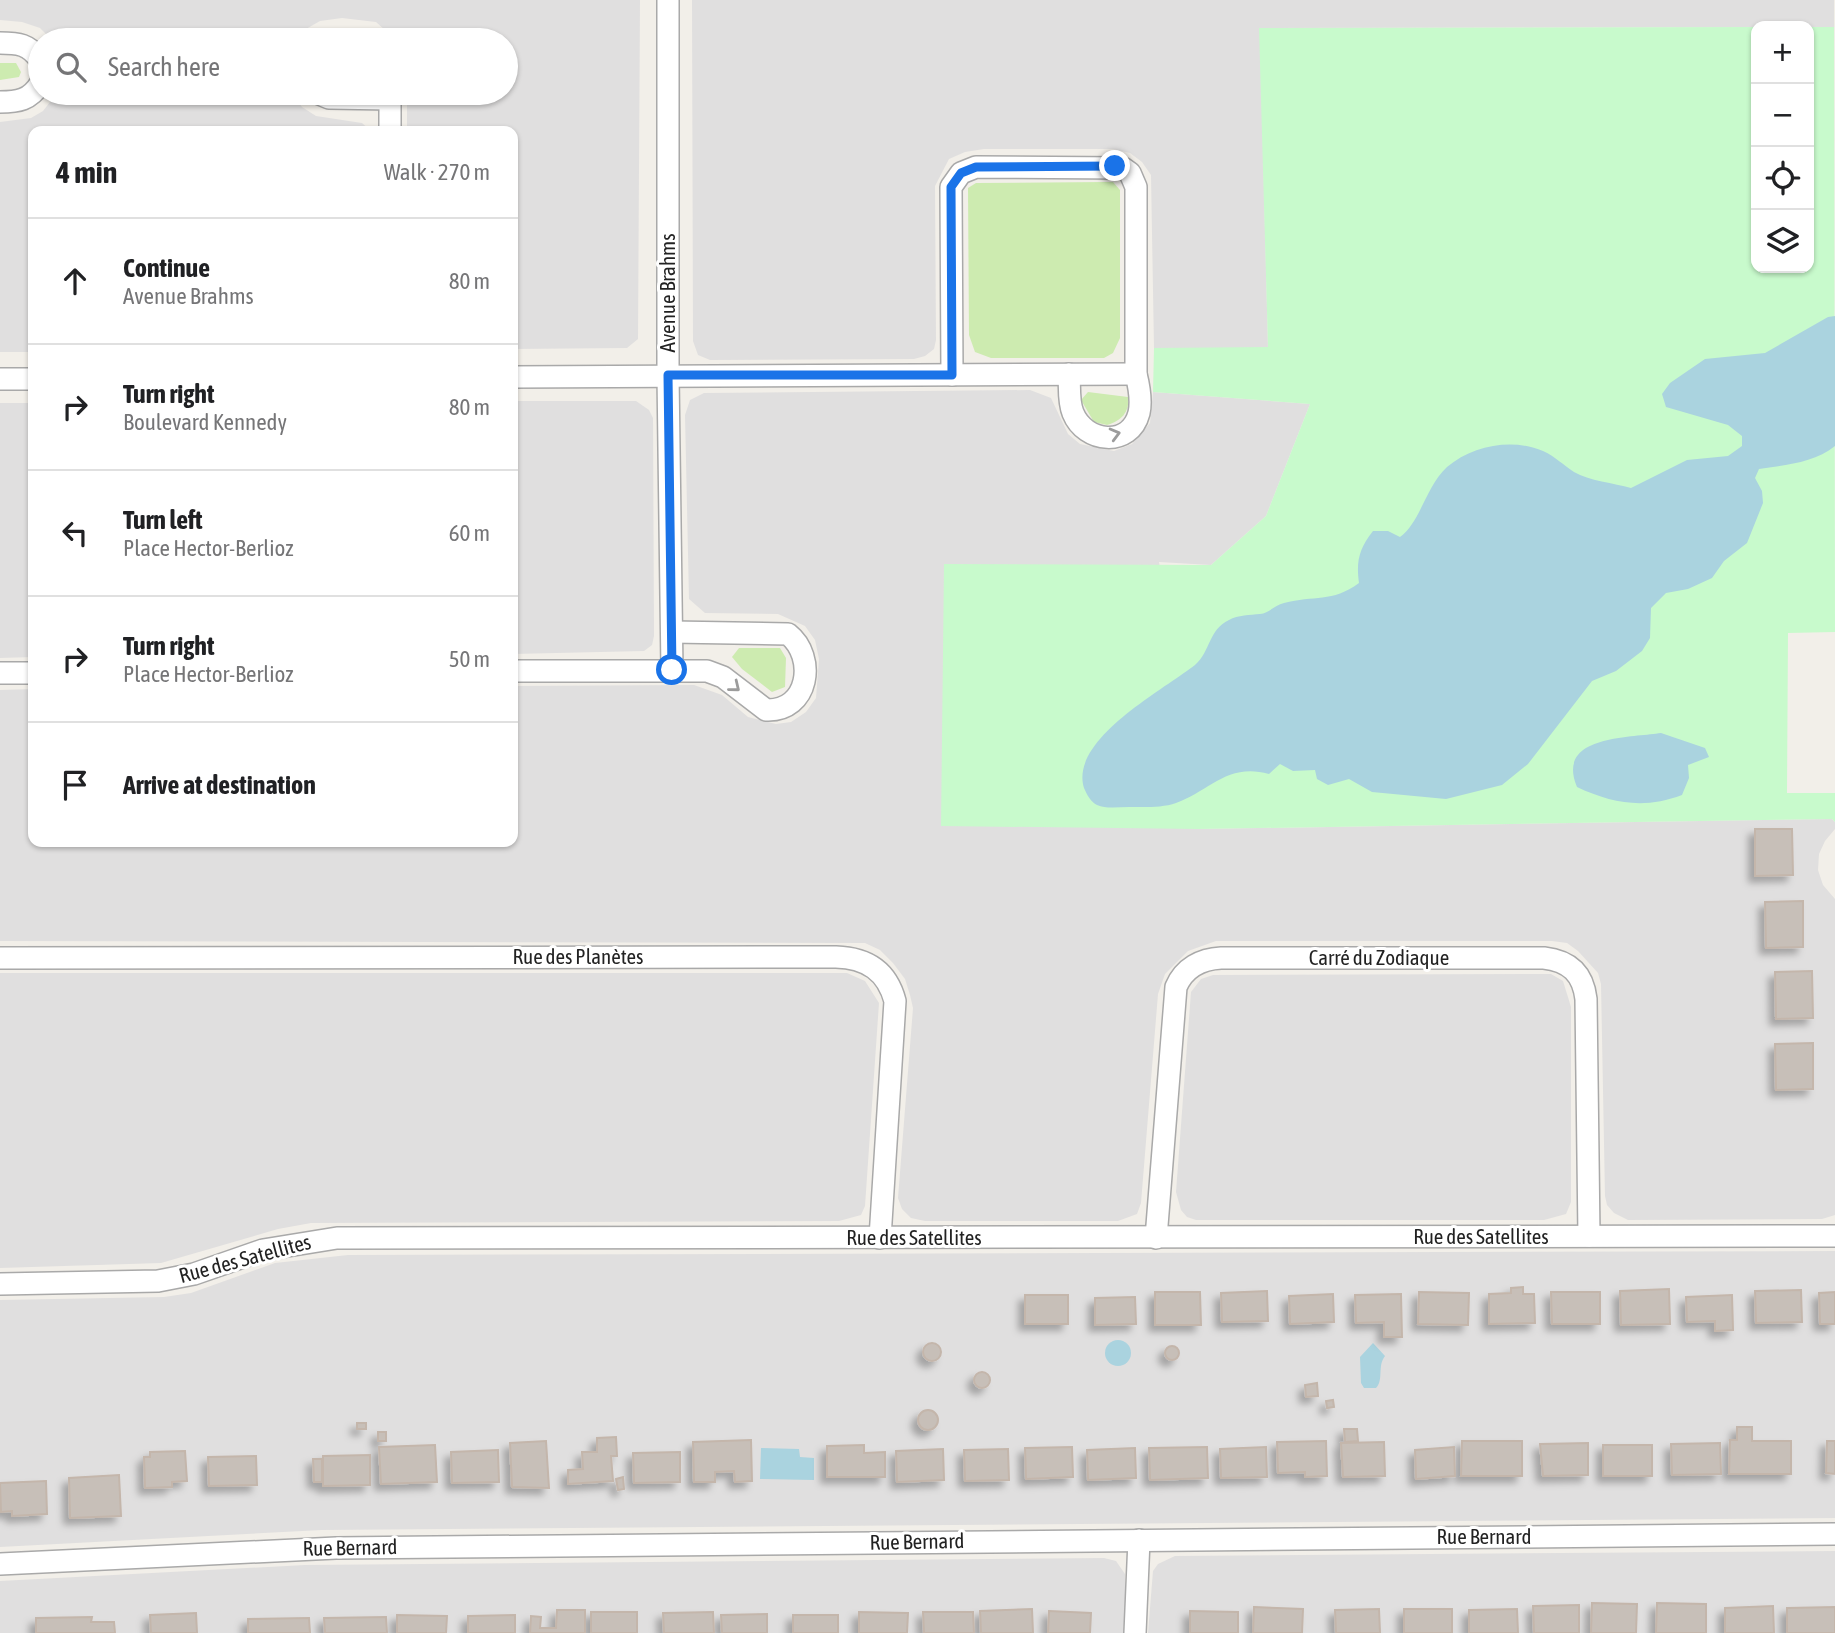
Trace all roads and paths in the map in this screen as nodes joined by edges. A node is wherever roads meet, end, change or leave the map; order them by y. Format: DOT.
graph roads {
  1 [pos="668,0"];
  2 [pos="0,43"];
  3 [pos="28,47"];
  4 [pos="28,97"];
  5 [pos="0,102"];
  6 [pos="390,105"];
  7 [pos="390,126"];
  8 [pos="1069,374"];
  9 [pos="1136,374"];
  10 [pos="668,375"];
  11 [pos="952,375"];
  12 [pos="518,377"];
  13 [pos="0,379"];
  14 [pos="28,379"];
  15 [pos="672,632"];
  16 [pos="672,670"];
  17 [pos="518,671"];
  18 [pos="0,673"];
  19 [pos="28,673"];
  20 [pos="0,958"];
  21 [pos="1589,1236"];
  22 [pos="1835,1236"];
  23 [pos="880,1238"];
  24 [pos="1156,1238"];
  25 [pos="0,1284"];
  26 [pos="1835,1534"];
  27 [pos="1139,1540"];
  28 [pos="0,1564"];
  29 [pos="1135,1633"];
  1 -- 10 [label="street, Avenue Brahms"];
  2 -- 3 [label="street"];
  4 -- 5 [label="street"];
  6 -- 7 [label="street"];
  8 -- 9 [label="street"];
  8 -- 9 [label="street, one-way"];
  8 -- 11 [label="street"];
  9 -- 11 [label="street"];
  10 -- 11 [label="street"];
  10 -- 12 [label="street"];
  10 -- 15 [label="street, Avenue Brahms"];
  13 -- 14 [label="street"];
  15 -- 16 [label="street, Avenue Brahms"];
  16 -- 15 [label="street, one-way"];
  16 -- 17 [label="street"];
  18 -- 19 [label="street"];
  20 -- 23 [label="street, Rue des Planètes"];
  21 -- 22 [label="street, Rue des Satellites"];
  21 -- 24 [label="street, Rue des Satellites"];
  21 -- 24 [label="street, Carré du Zodiaque"];
  23 -- 24 [label="street, Rue des Satellites"];
  23 -- 25 [label="street, Rue des Satellites"];
  26 -- 27 [label="street, Rue Bernard"];
  27 -- 28 [label="street, Rue Bernard"];
  27 -- 29 [label="street"];
}
